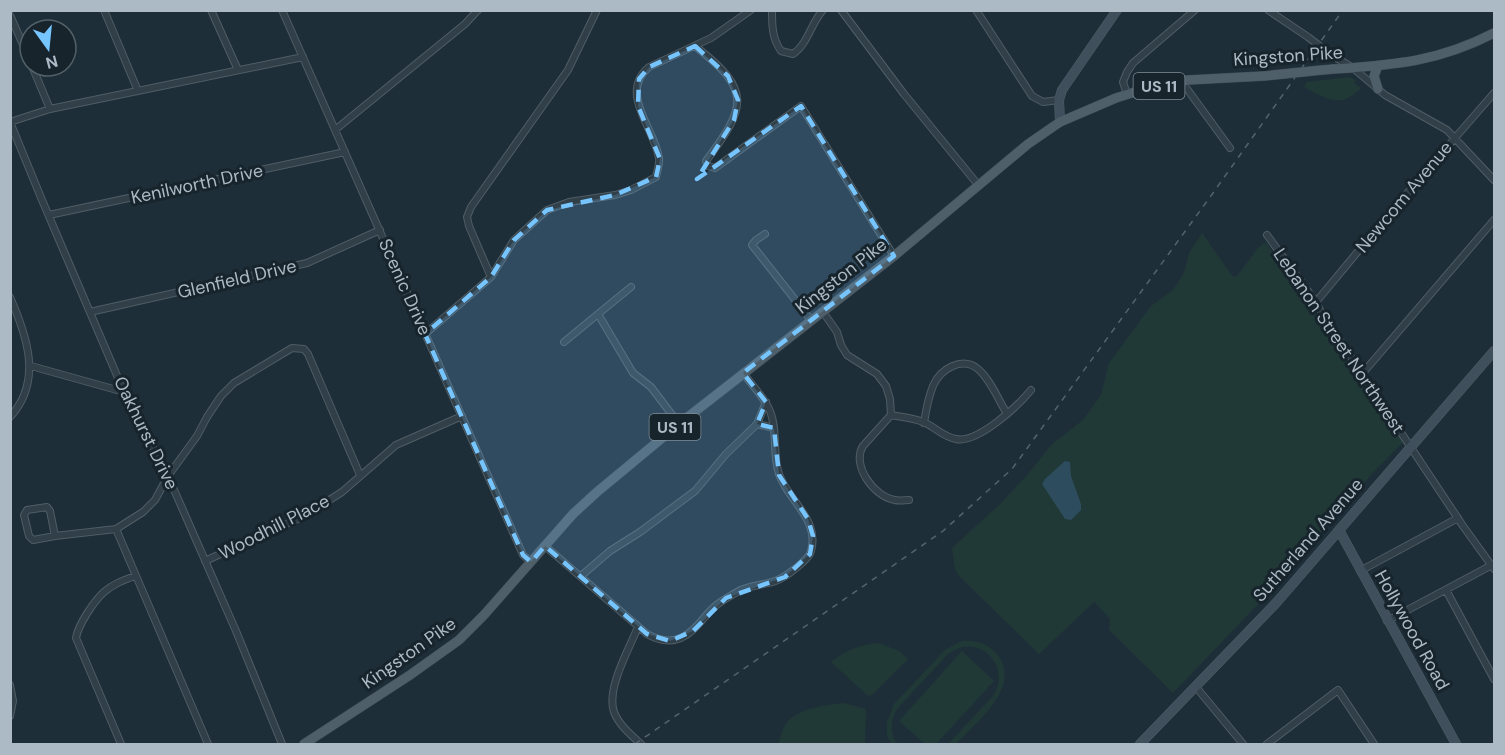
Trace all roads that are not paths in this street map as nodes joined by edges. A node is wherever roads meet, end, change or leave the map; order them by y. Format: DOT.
graph roads {
  1 [pos="104,10"];
  2 [pos="211,10"];
  3 [pos="282,10"];
  4 [pos="478,10"];
  5 [pos="597,10"];
  6 [pos="751,10"];
  7 [pos="772,10"];
  8 [pos="823,10"];
  9 [pos="841,10"];
  10 [pos="976,10"];
  11 [pos="1117,10"];
  12 [pos="1195,10"];
  13 [pos="1268,10"];
  14 [pos="10,15"];
  15 [pos="18,33"];
  16 [pos="1494,33"];
  17 [pos="696,46"];
  18 [pos="303,57"];
  19 [pos="1378,66"];
  20 [pos="1353,68"];
  21 [pos="238,70"];
  22 [pos="37,78"];
  23 [pos="1182,82"];
  24 [pos="1378,89"];
  25 [pos="138,91"];
  26 [pos="1494,93"];
  27 [pos="1126,94"];
  28 [pos="1059,100"];
  29 [pos="50,109"];
  30 [pos="10,122"];
  31 [pos="1060,122"];
  32 [pos="335,130"];
  33 [pos="1455,136"];
  34 [pos="1230,148"];
  35 [pos="345,152"];
  36 [pos="1494,180"];
  37 [pos="979,186"];
  38 [pos="49,215"];
  39 [pos="1494,220"];
  40 [pos="380,230"];
  41 [pos="765,234"];
  42 [pos="1267,235"];
  43 [pos="894,256"];
  44 [pos="491,277"];
  45 [pos="631,287"];
  46 [pos="10,297"];
  47 [pos="1316,302"];
  48 [pos="90,312"];
  49 [pos="823,312"];
  50 [pos="598,314"];
  51 [pos="812,320"];
  52 [pos="425,334"];
  53 [pos="564,342"];
  54 [pos="1494,351"];
  55 [pos="31,366"];
  56 [pos="743,373"];
  57 [pos="1362,374"];
  58 [pos="1031,390"];
  59 [pos="124,392"];
  60 [pos="766,402"];
  61 [pos="1006,412"];
  62 [pos="891,415"];
  63 [pos="462,416"];
  64 [pos="10,417"];
  65 [pos="924,423"];
  66 [pos="679,424"];
  67 [pos="757,424"];
  68 [pos="774,428"];
  69 [pos="1411,447"];
  70 [pos="360,475"];
  71 [pos="168,476"];
  72 [pos="909,500"];
  73 [pos="1458,518"];
  74 [pos="116,529"];
  75 [pos="1339,530"];
  76 [pos="54,536"];
  77 [pos="545,546"];
  78 [pos="205,561"];
  79 [pos="531,562"];
  80 [pos="1493,567"];
  81 [pos="1360,571"];
  82 [pos="135,576"];
  83 [pos="581,576"];
  84 [pos="1446,590"];
  85 [pos="1388,621"];
  86 [pos="638,627"];
  87 [pos="1494,679"];
  88 [pos="10,685"];
  89 [pos="1196,687"];
  90 [pos="10,716"];
  91 [pos="640,743"];
  92 [pos="122,744"];
  93 [pos="208,744"];
  94 [pos="282,744"];
  95 [pos="303,744"];
  96 [pos="1140,744"];
  97 [pos="1243,744"];
  98 [pos="1267,744"];
  99 [pos="1374,744"];
  100 [pos="1456,744"];
  1 -- 25 [label="street"];
  2 -- 21 [label="street"];
  3 -- 18 [label="street, Scenic Drive"];
  4 -- 32 [label="street"];
  5 -- 44 [label="street"];
  6 -- 17 [label="street"];
  7 -- 8 [label="street"];
  9 -- 37 [label="street"];
  10 -- 28 [label="street"];
  11 -- 28 [label="street"];
  12 -- 27 [label="street"];
  13 -- 20 [label="street, bridge"];
  14 -- 15 [label="street"];
  16 -- 19 [label="main road, Kingston Pike / US 11"];
  17 -- 43 [label="street"];
  17 -- 44 [label="street"];
  18 -- 21 [label="street, Oakhurst Drive"];
  18 -- 32 [label="street, Scenic Drive"];
  19 -- 20 [label="main road, Kingston Pike / US 11"];
  19 -- 24 [label="main road"];
  20 -- 23 [label="main road, Kingston Pike / US 11, bridge"];
  20 -- 24 [label="street"];
  21 -- 25 [label="street, Oakhurst Drive"];
  22 -- 29 [label="street"];
  23 -- 27 [label="main road, Kingston Pike / US 11"];
  23 -- 34 [label="street"];
  24 -- 33 [label="street"];
  25 -- 29 [label="street, Oakhurst Drive"];
  26 -- 33 [label="street, Newcom Avenue"];
  27 -- 31 [label="main road, Kingston Pike / US 11"];
  28 -- 31 [label="street"];
  29 -- 30 [label="street, Oakhurst Drive"];
  30 -- 38 [label="street, Oakhurst Drive"];
  31 -- 37 [label="main road, Kingston Pike / US 11"];
  32 -- 35 [label="street, Scenic Drive"];
  33 -- 36 [label="street"];
  33 -- 47 [label="street, Newcom Avenue"];
  35 -- 38 [label="street, Kenilworth Drive"];
  35 -- 40 [label="street, Scenic Drive"];
  37 -- 43 [label="main road, Kingston Pike / US 11"];
  38 -- 48 [label="street, Oakhurst Drive"];
  39 -- 57 [label="street"];
  40 -- 48 [label="street, Glenfield Drive"];
  40 -- 52 [label="street, Scenic Drive"];
  41 -- 51 [label="street"];
  42 -- 47 [label="street, Lebanon Street Northwest"];
  43 -- 49 [label="main road, Kingston Pike / US 11"];
  44 -- 52 [label="street"];
  45 -- 50 [label="street"];
  46 -- 55 [label="street"];
  47 -- 57 [label="street, Lebanon Street Northwest"];
  48 -- 59 [label="street, Oakhurst Drive"];
  49 -- 51 [label="main road, Kingston Pike / US 11"];
  49 -- 62 [label="street"];
  50 -- 53 [label="street"];
  50 -- 66 [label="street"];
  51 -- 56 [label="main road, Kingston Pike / US 11"];
  52 -- 63 [label="street, Scenic Drive"];
  54 -- 69 [label="street, Sutherland Avenue"];
  55 -- 59 [label="street"];
  55 -- 64 [label="street"];
  56 -- 60 [label="street"];
  56 -- 66 [label="main road, Kingston Pike / US 11"];
  57 -- 69 [label="street, Lebanon Street Northwest"];
  58 -- 61 [label="street"];
  59 -- 71 [label="street, Oakhurst Drive"];
  60 -- 67 [label="street"];
  60 -- 68 [label="street"];
  61 -- 65 [label="street"];
  61 -- 65 [label="street"];
  62 -- 65 [label="street"];
  62 -- 72 [label="street"];
  63 -- 70 [label="street, Woodhill Place"];
  63 -- 79 [label="street, Scenic Drive"];
  66 -- 77 [label="main road, Kingston Pike / US 11"];
  67 -- 68 [label="street"];
  67 -- 83 [label="street"];
  68 -- 86 [label="street"];
  69 -- 73 [label="street, Lebanon Street Northwest"];
  69 -- 75 [label="street, Sutherland Avenue"];
  70 -- 71 [label="street"];
  70 -- 78 [label="street, Woodhill Place"];
  71 -- 74 [label="street"];
  71 -- 78 [label="street, Oakhurst Drive"];
  73 -- 80 [label="street, Lebanon Street Northwest"];
  73 -- 81 [label="street"];
  74 -- 76 [label="street"];
  74 -- 82 [label="street"];
  75 -- 81 [label="street, Hollywood Road"];
  75 -- 89 [label="street, Sutherland Avenue"];
  76 -- 76 [label="street"];
  77 -- 79 [label="main road, Kingston Pike / US 11"];
  77 -- 83 [label="street"];
  78 -- 94 [label="street, Oakhurst Drive"];
  79 -- 95 [label="main road, Kingston Pike / US 11"];
  80 -- 84 [label="street"];
  81 -- 85 [label="street, Hollywood Road"];
  82 -- 92 [label="street"];
  82 -- 93 [label="street"];
  83 -- 86 [label="street"];
  84 -- 85 [label="street"];
  84 -- 87 [label="street"];
  85 -- 100 [label="street, Hollywood Road"];
  86 -- 91 [label="street"];
  88 -- 90 [label="street"];
  89 -- 96 [label="street, Sutherland Avenue"];
  89 -- 97 [label="street"];
  98 -- 99 [label="street"];
}
